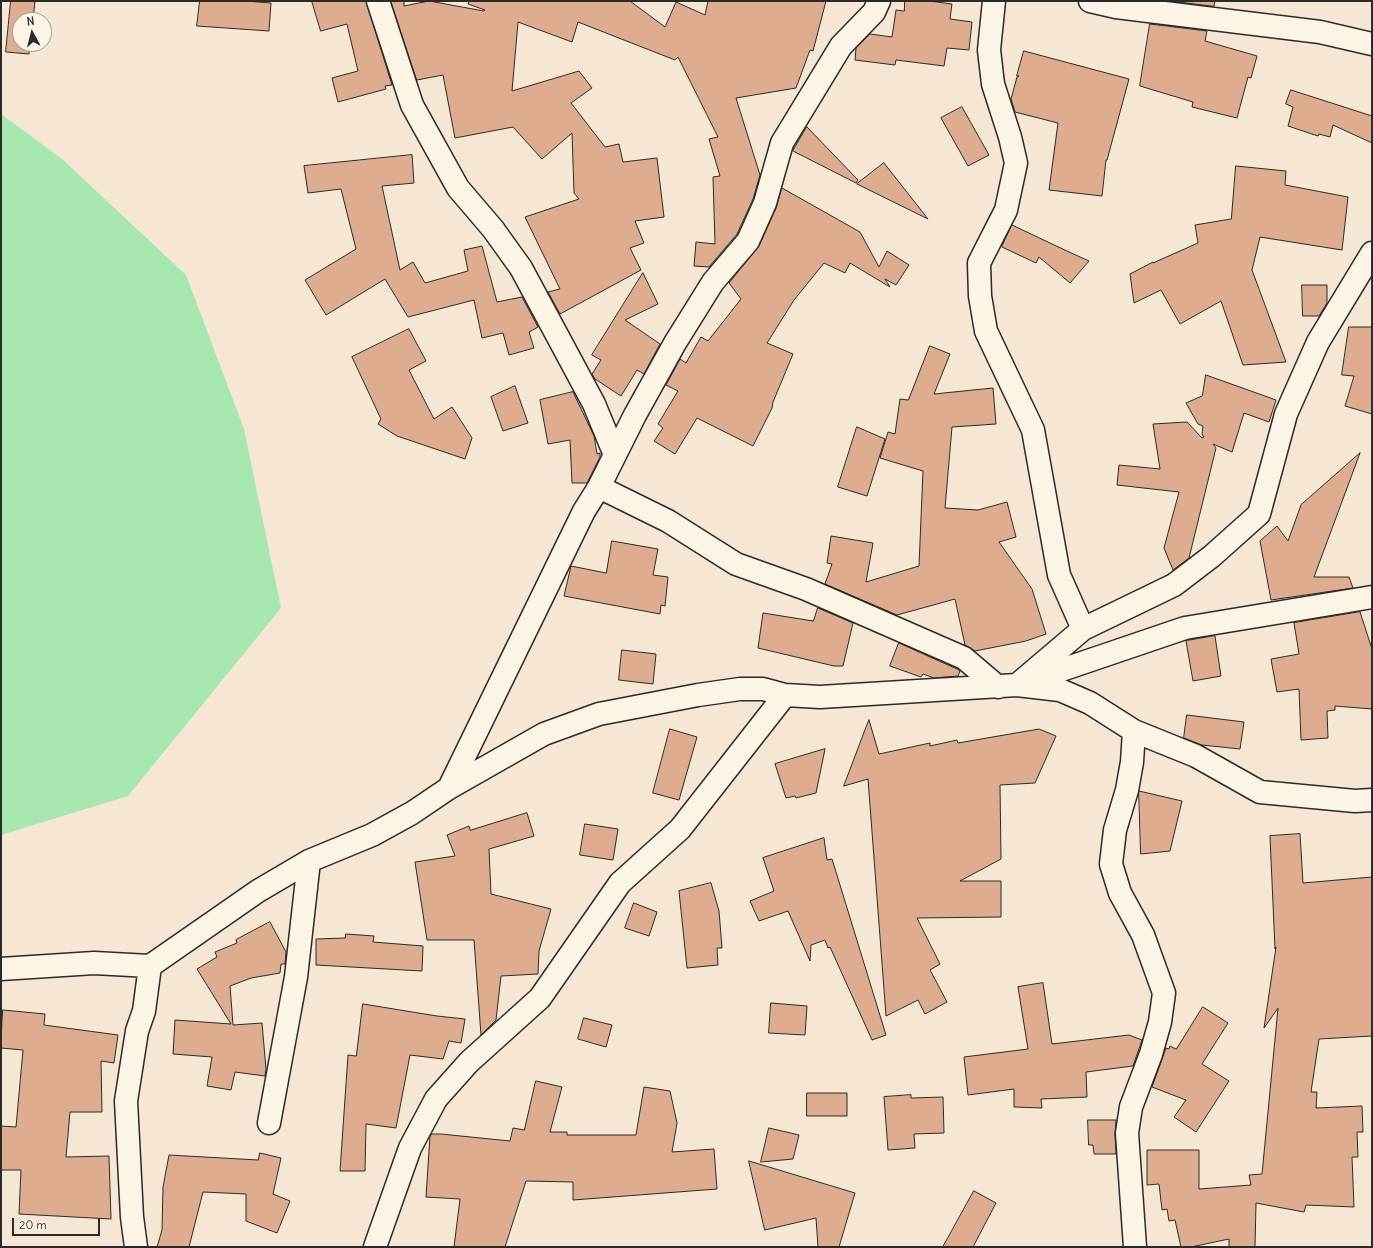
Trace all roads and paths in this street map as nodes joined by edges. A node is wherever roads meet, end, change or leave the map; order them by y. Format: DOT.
graph roads {
  1 [pos="378,1"];
  2 [pos="879,1"];
  3 [pos="994,1"];
  4 [pos="1090,1"];
  5 [pos="1372,44"];
  6 [pos="1372,253"];
  7 [pos="615,455"];
  8 [pos="599,487"];
  9 [pos="1372,597"];
  10 [pos="1083,629"];
  11 [pos="1008,686"];
  12 [pos="785,694"];
  13 [pos="1134,731"];
  14 [pos="449,788"];
  15 [pos="1372,800"];
  16 [pos="309,862"];
  17 [pos="150,966"];
  18 [pos="1,969"];
  19 [pos="269,1123"];
  20 [pos="136,1247"];
  21 [pos="375,1247"];
  22 [pos="1135,1247"];
  1 -- 7 [label="street"];
  2 -- 7 [label="street"];
  3 -- 10 [label="street"];
  4 -- 5 [label="street"];
  6 -- 10 [label="street"];
  7 -- 8 [label="street"];
  8 -- 11 [label="street"];
  8 -- 14 [label="street"];
  9 -- 11 [label="street"];
  10 -- 11 [label="street"];
  11 -- 12 [label="street"];
  11 -- 13 [label="street"];
  12 -- 14 [label="street"];
  12 -- 21 [label="street"];
  13 -- 15 [label="street"];
  13 -- 22 [label="street"];
  14 -- 16 [label="street"];
  16 -- 17 [label="street"];
  16 -- 19 [label="street"];
  17 -- 18 [label="street"];
  17 -- 20 [label="street"];
}
